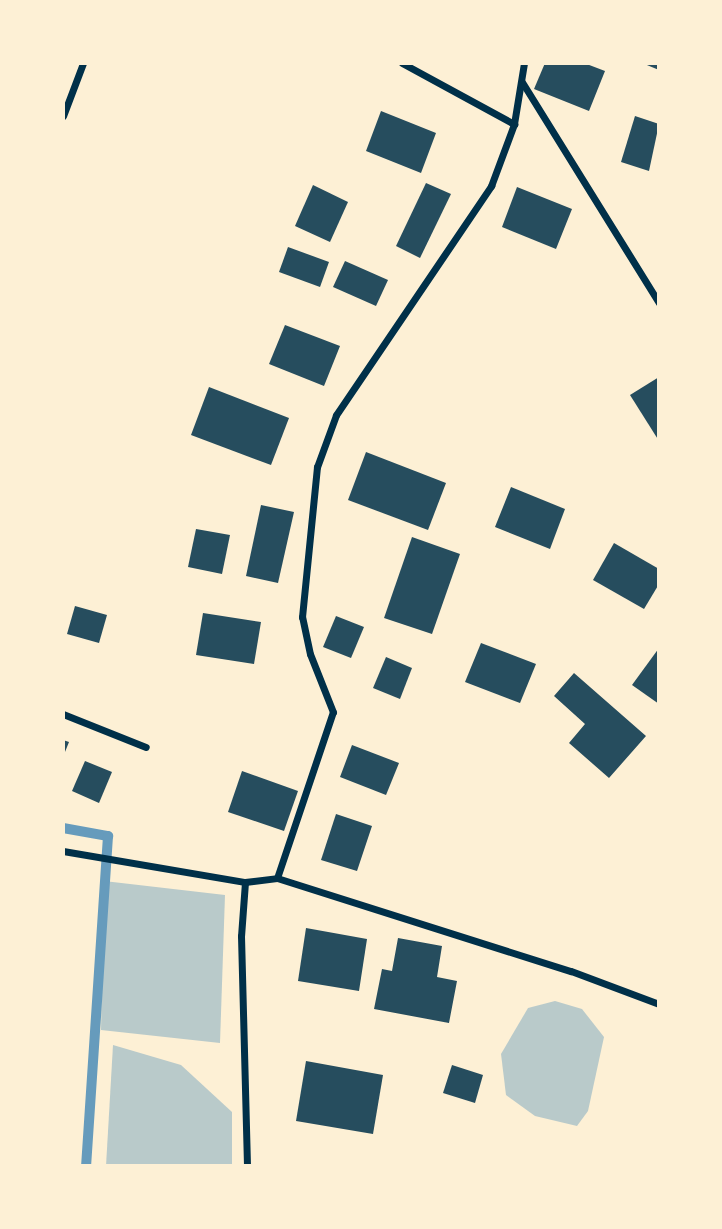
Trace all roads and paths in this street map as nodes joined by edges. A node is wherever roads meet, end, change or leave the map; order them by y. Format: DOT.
graph roads {
  1 [pos="83,63"];
  2 [pos="402,63"];
  3 [pos="524,63"];
  4 [pos="521,81"];
  5 [pos="63,116"];
  6 [pos="514,124"];
  7 [pos="659,303"];
  8 [pos="63,714"];
  9 [pos="146,747"];
  10 [pos="63,851"];
  11 [pos="277,878"];
  12 [pos="245,882"];
  13 [pos="659,1004"];
  14 [pos="247,1166"];
  1 -- 5 [label="street"];
  2 -- 6 [label="street"];
  3 -- 4 [label="street"];
  4 -- 6 [label="street"];
  4 -- 7 [label="street"];
  6 -- 11 [label="street"];
  8 -- 9 [label="street"];
  10 -- 12 [label="street"];
  11 -- 12 [label="street"];
  11 -- 13 [label="street"];
  12 -- 14 [label="street"];
}
